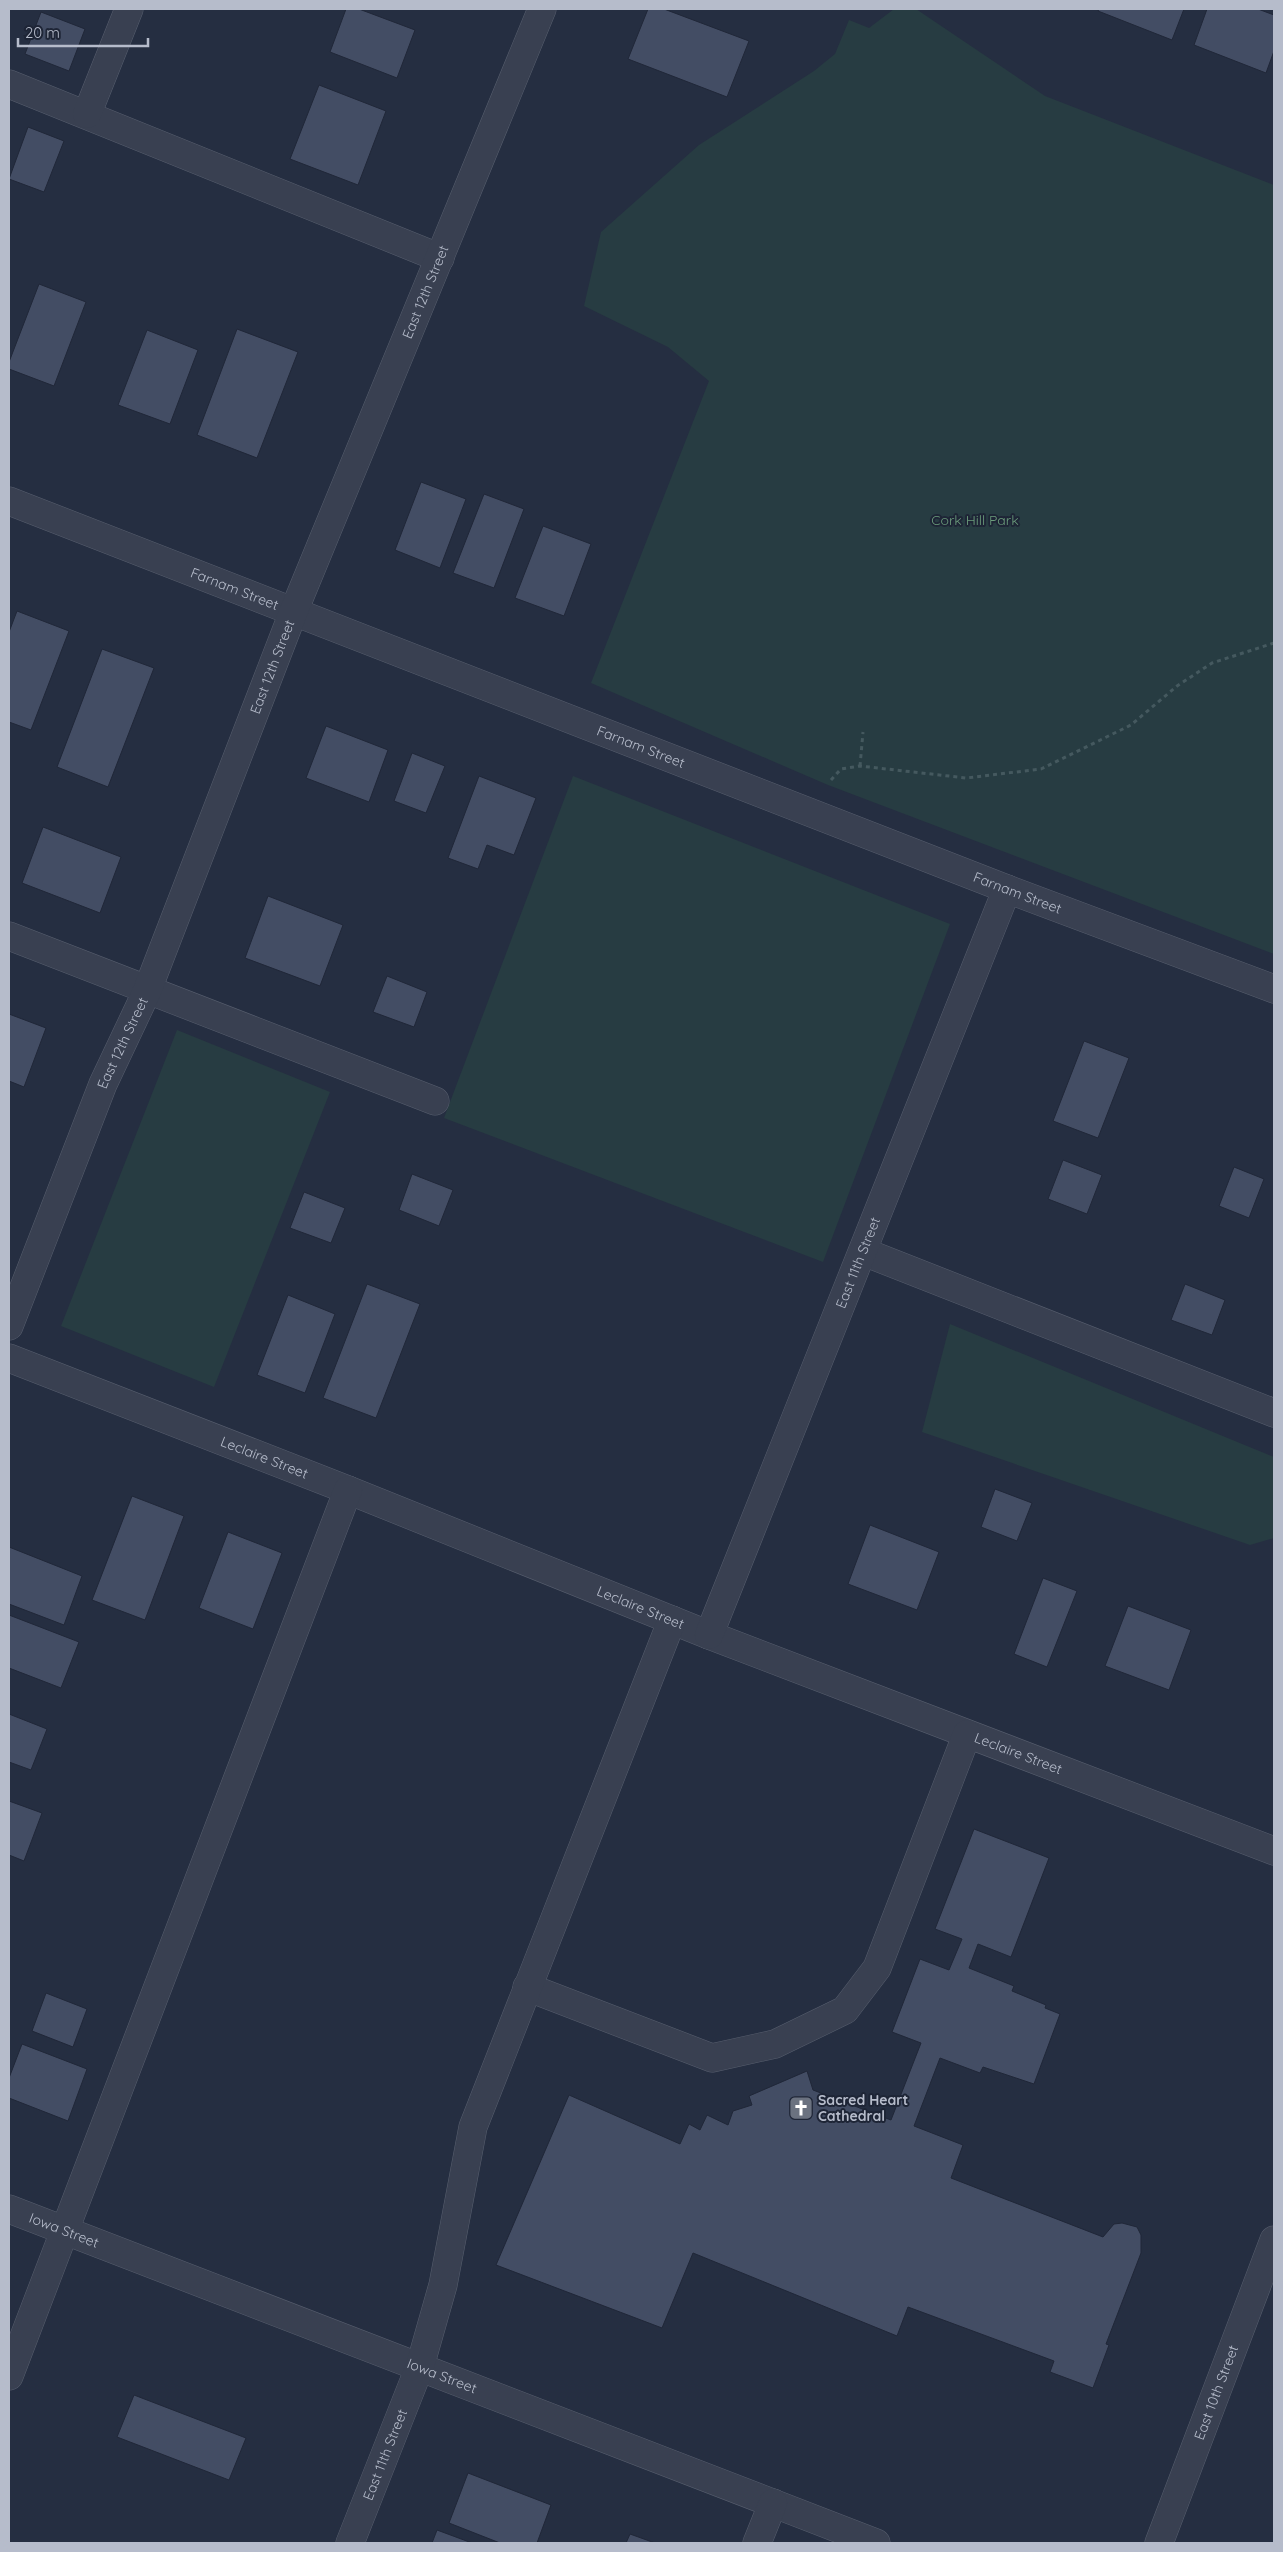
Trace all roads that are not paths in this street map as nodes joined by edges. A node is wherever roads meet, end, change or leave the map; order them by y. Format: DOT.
graph roads {
  1 [pos="129,9"];
  2 [pos="542,9"];
  3 [pos="9,84"];
  4 [pos="87,114"];
  5 [pos="440,258"];
  6 [pos="9,502"];
  7 [pos="293,613"];
  8 [pos="1007,889"];
  9 [pos="9,936"];
  10 [pos="1274,989"];
  11 [pos="147,991"];
  12 [pos="435,1101"];
  13 [pos="864,1252"];
  14 [pos="9,1326"];
  15 [pos="9,1358"];
  16 [pos="1274,1414"];
  17 [pos="348,1490"];
  18 [pos="672,1620"];
  19 [pos="709,1635"];
  20 [pos="967,1734"];
  21 [pos="1274,1851"];
  22 [pos="527,1987"];
  23 [pos="9,2209"];
  24 [pos="65,2231"];
  25 [pos="1274,2240"];
  26 [pos="420,2366"];
  27 [pos="9,2376"];
  28 [pos="773,2503"];
  29 [pos="350,2543"];
  30 [pos="757,2543"];
  31 [pos="876,2543"];
  32 [pos="1159,2543"];
  1 -- 4 [label="street"];
  2 -- 5 [label="street, East 12th Street"];
  3 -- 4 [label="street"];
  4 -- 5 [label="street"];
  5 -- 7 [label="street, East 12th Street"];
  6 -- 7 [label="street, Farnam Street"];
  7 -- 8 [label="street, Farnam Street"];
  7 -- 11 [label="street, East 12th Street"];
  8 -- 10 [label="street, Farnam Street"];
  8 -- 13 [label="street, East 11th Street"];
  9 -- 11 [label="street"];
  11 -- 12 [label="street"];
  11 -- 14 [label="street, East 12th Street"];
  13 -- 16 [label="street"];
  13 -- 19 [label="street, East 11th Street"];
  15 -- 17 [label="street, Leclaire Street"];
  17 -- 18 [label="street, Leclaire Street"];
  17 -- 24 [label="street"];
  18 -- 19 [label="street, Leclaire Street"];
  18 -- 22 [label="street, East 11th Street"];
  19 -- 20 [label="street, Leclaire Street"];
  20 -- 21 [label="street, Leclaire Street"];
  20 -- 22 [label="street"];
  22 -- 26 [label="street, East 11th Street"];
  23 -- 24 [label="street, Iowa Street"];
  24 -- 26 [label="street, Iowa Street"];
  24 -- 27 [label="street"];
  25 -- 32 [label="street, East 10th Street"];
  26 -- 28 [label="street, Iowa Street"];
  26 -- 29 [label="street, East 11th Street"];
  28 -- 30 [label="street"];
  28 -- 31 [label="street, Iowa Street"];
}
